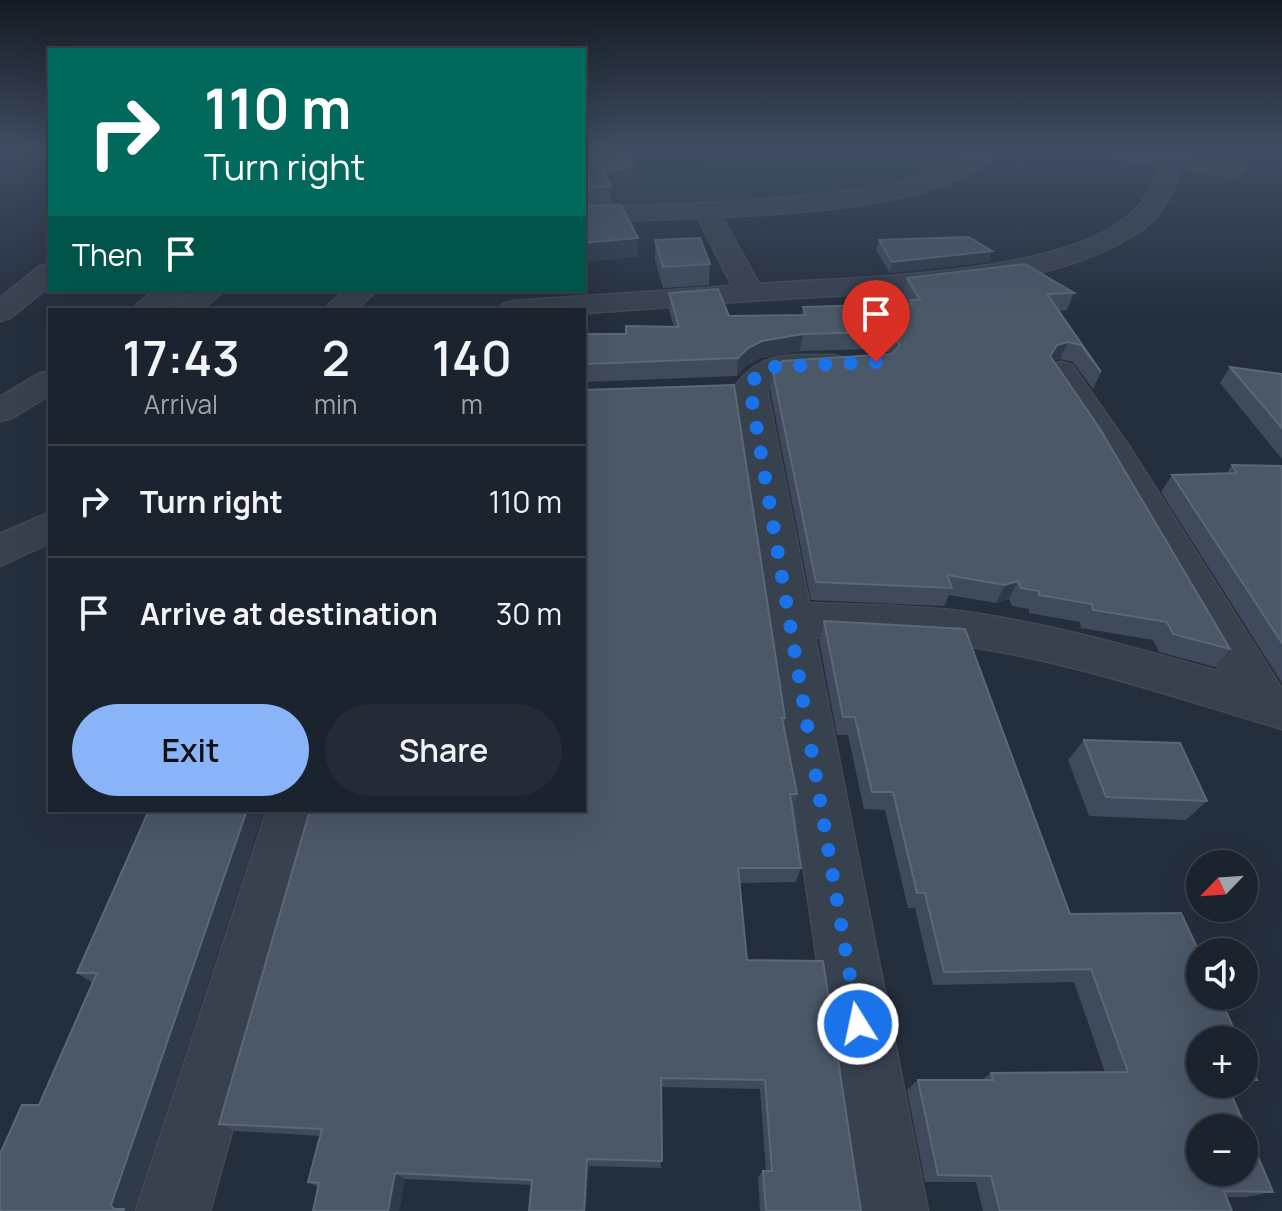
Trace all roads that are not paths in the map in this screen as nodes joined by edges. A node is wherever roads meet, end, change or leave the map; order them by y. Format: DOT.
graph roads {
  1 [pos="773,206"];
  2 [pos="1151,206"];
  3 [pos="705,209"];
  4 [pos="586,215"];
  5 [pos="48,274"];
  6 [pos="170,292"];
  7 [pos="207,292"];
  8 [pos="360,292"];
  9 [pos="750,293"];
  10 [pos="154,308"];
  11 [pos="187,308"];
  12 [pos="340,308"];
  13 [pos="541,308"];
  14 [pos="0,312"];
  15 [pos="865,362"];
  16 [pos="1061,372"];
  17 [pos="47,393"];
  18 [pos="0,411"];
  19 [pos="0,435"];
  20 [pos="48,527"];
  21 [pos="0,552"];
  22 [pos="788,619"];
  23 [pos="1272,706"];
  24 [pos="293,812"];
  25 [pos="173,1211"];
  26 [pos="891,1211"];
  1 -- 3 [label="street"];
  2 -- 9 [label="street"];
  3 -- 4 [label="street"];
  3 -- 9 [label="street"];
  5 -- 14 [label="street"];
  6 -- 10 [label="street"];
  7 -- 11 [label="street"];
  8 -- 12 [label="street"];
  9 -- 13 [label="street"];
  15 -- 22 [label="street"];
  16 -- 23 [label="street"];
  17 -- 18 [label="street"];
  17 -- 19 [label="street"];
  20 -- 21 [label="street"];
  22 -- 23 [label="street"];
  22 -- 26 [label="street"];
  24 -- 25 [label="street"];
}
